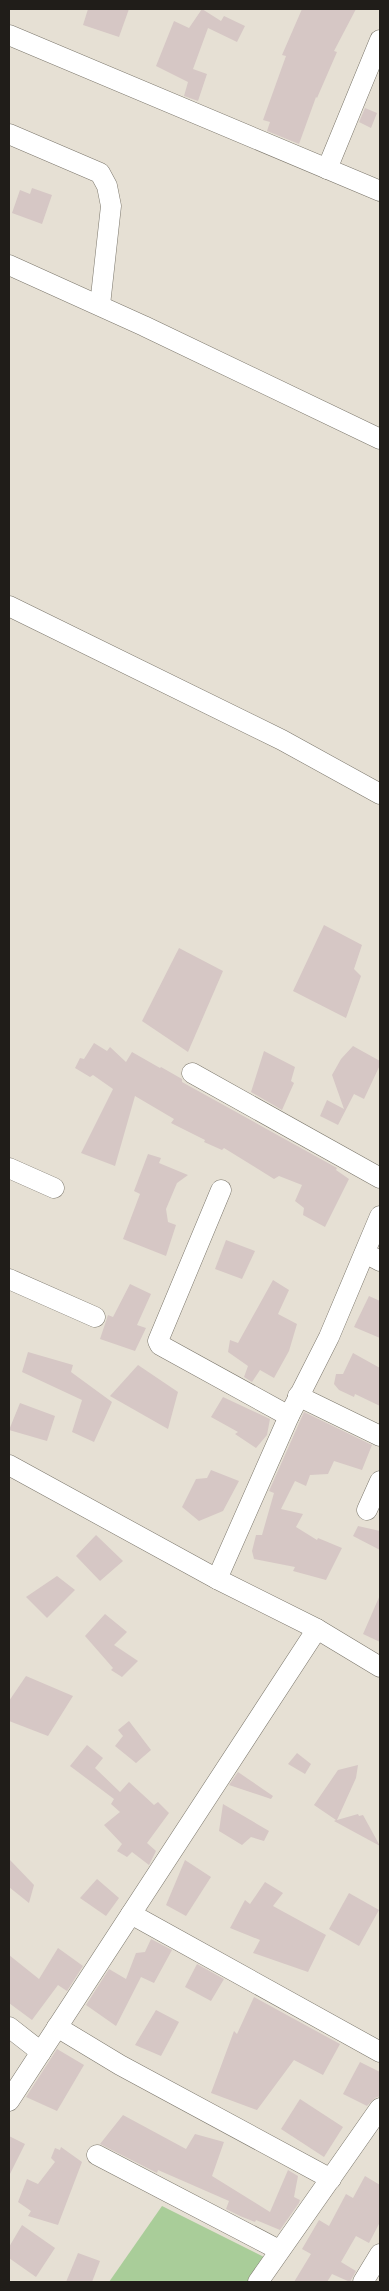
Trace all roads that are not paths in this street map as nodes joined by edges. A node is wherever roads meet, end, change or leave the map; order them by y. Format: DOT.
graph roads {
  1 [pos="9,35"];
  2 [pos="380,40"];
  3 [pos="9,134"];
  4 [pos="327,169"];
  5 [pos="380,191"];
  6 [pos="9,265"];
  7 [pos="100,305"];
  8 [pos="380,439"];
  9 [pos="9,606"];
  10 [pos="380,794"];
  11 [pos="192,1073"];
  12 [pos="9,1168"];
  13 [pos="380,1178"];
  14 [pos="54,1188"];
  15 [pos="221,1190"];
  16 [pos="380,1216"];
  17 [pos="372,1257"];
  18 [pos="9,1279"];
  19 [pos="95,1317"];
  20 [pos="298,1396"];
  21 [pos="289,1416"];
  22 [pos="380,1436"];
  23 [pos="9,1465"];
  24 [pos="380,1481"];
  25 [pos="367,1510"];
  26 [pos="217,1579"];
  27 [pos="317,1629"];
  28 [pos="380,1667"];
  29 [pos="132,1914"];
  30 [pos="9,2026"];
  31 [pos="57,2027"];
  32 [pos="41,2052"];
  33 [pos="380,2052"];
  34 [pos="9,2101"];
  35 [pos="380,2108"];
  36 [pos="97,2155"];
  37 [pos="330,2179"];
  38 [pos="279,2250"];
  39 [pos="380,2254"];
  40 [pos="258,2282"];
  41 [pos="363,2282"];
  1 -- 4 [label="street"];
  2 -- 4 [label="street"];
  3 -- 7 [label="street"];
  4 -- 5 [label="street"];
  6 -- 7 [label="street"];
  7 -- 8 [label="street"];
  9 -- 10 [label="street"];
  11 -- 13 [label="street"];
  12 -- 14 [label="street"];
  15 -- 21 [label="street"];
  16 -- 17 [label="street"];
  17 -- 20 [label="street"];
  18 -- 19 [label="street"];
  20 -- 21 [label="street"];
  20 -- 22 [label="street"];
  21 -- 26 [label="street"];
  23 -- 26 [label="street"];
  24 -- 25 [label="street"];
  26 -- 27 [label="street"];
  27 -- 28 [label="street"];
  27 -- 29 [label="street"];
  29 -- 31 [label="street"];
  29 -- 33 [label="street"];
  30 -- 32 [label="street"];
  31 -- 32 [label="street"];
  31 -- 37 [label="street"];
  32 -- 34 [label="street"];
  35 -- 37 [label="street"];
  36 -- 38 [label="street"];
  37 -- 38 [label="street"];
  38 -- 40 [label="street"];
  39 -- 41 [label="street"];
}
